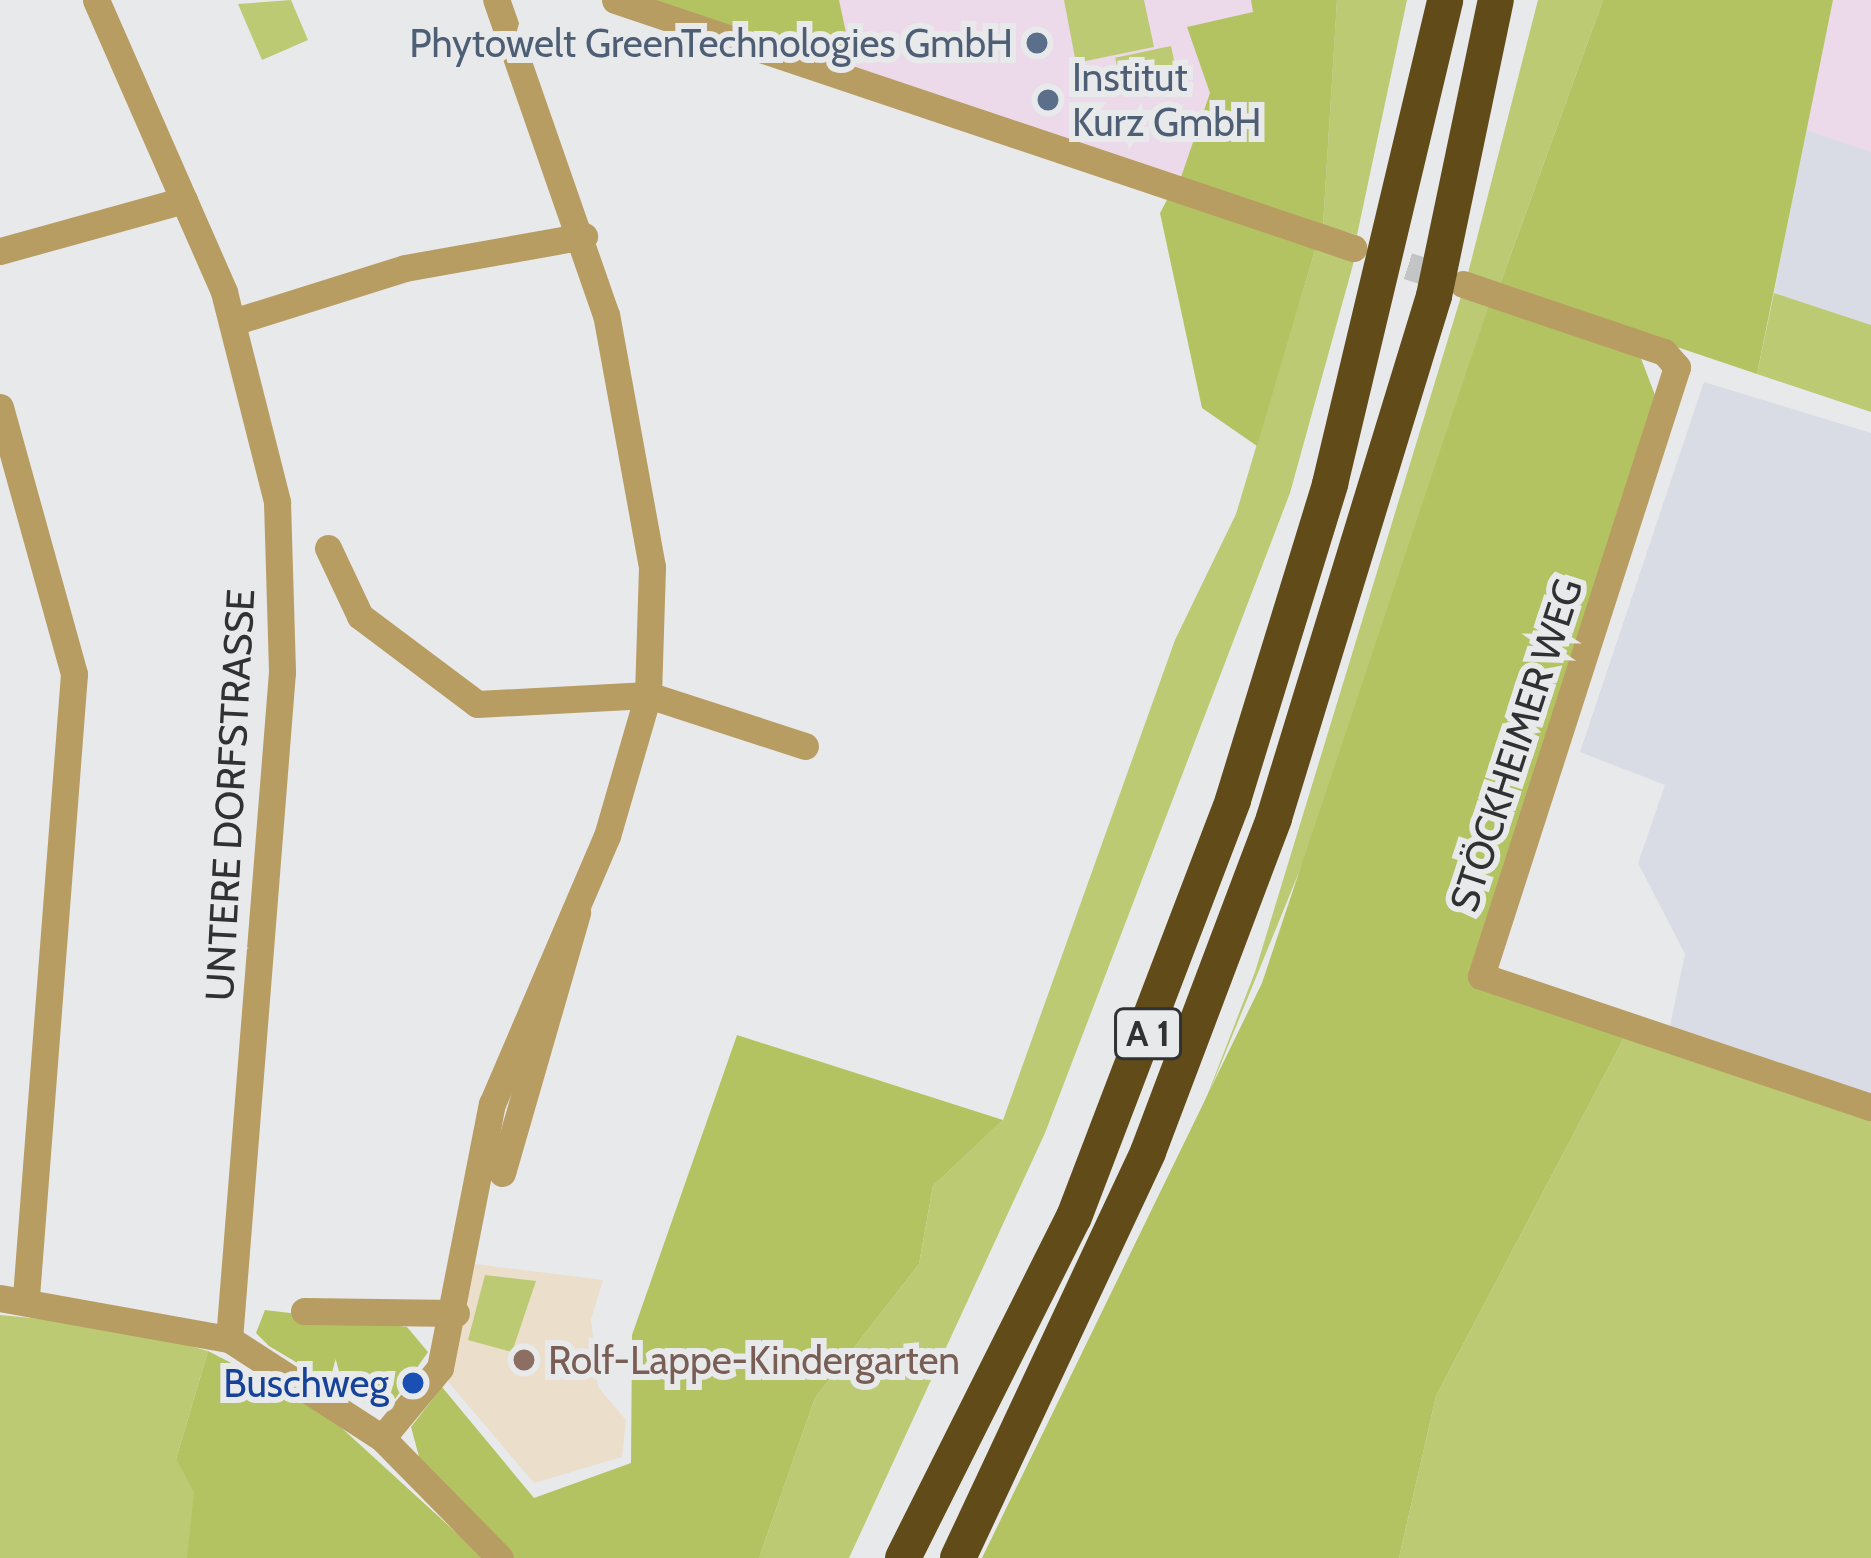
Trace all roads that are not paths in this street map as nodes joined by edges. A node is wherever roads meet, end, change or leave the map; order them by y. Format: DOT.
graph roads {
  1 [pos="95,0"];
  2 [pos="496,0"];
  3 [pos="615,0"];
  4 [pos="1445,0"];
  5 [pos="1496,0"];
  6 [pos="184,200"];
  7 [pos="584,236"];
  8 [pos="1353,248"];
  9 [pos="0,251"];
  10 [pos="1463,284"];
  11 [pos="233,322"];
  12 [pos="0,406"];
  13 [pos="328,548"];
  14 [pos="648,695"];
  15 [pos="805,746"];
  16 [pos="577,897"];
  17 [pos="1871,1107"];
  18 [pos="502,1173"];
  19 [pos="13,1298"];
  20 [pos="304,1311"];
  21 [pos="455,1312"];
  22 [pos="229,1340"];
  23 [pos="382,1438"];
  24 [pos="500,1558"];
  25 [pos="903,1558"];
  26 [pos="958,1558"];
  1 -- 6 [label="street, UNTERE DORFSTRASSE"];
  2 -- 7 [label="street"];
  3 -- 8 [label="street"];
  4 -- 25 [label="highway, A 1"];
  5 -- 26 [label="highway, A 1"];
  6 -- 9 [label="street"];
  6 -- 11 [label="street, UNTERE DORFSTRASSE"];
  7 -- 11 [label="street"];
  7 -- 14 [label="street"];
  10 -- 17 [label="street, STÖCKHEIMER WEG"];
  11 -- 22 [label="street, UNTERE DORFSTRASSE"];
  12 -- 19 [label="street"];
  13 -- 14 [label="street"];
  14 -- 15 [label="street"];
  14 -- 16 [label="street"];
  16 -- 18 [label="street"];
  16 -- 21 [label="street"];
  19 -- 22 [label="street"];
  20 -- 21 [label="street"];
  21 -- 23 [label="street"];
  22 -- 23 [label="street"];
  23 -- 24 [label="street"];
}
